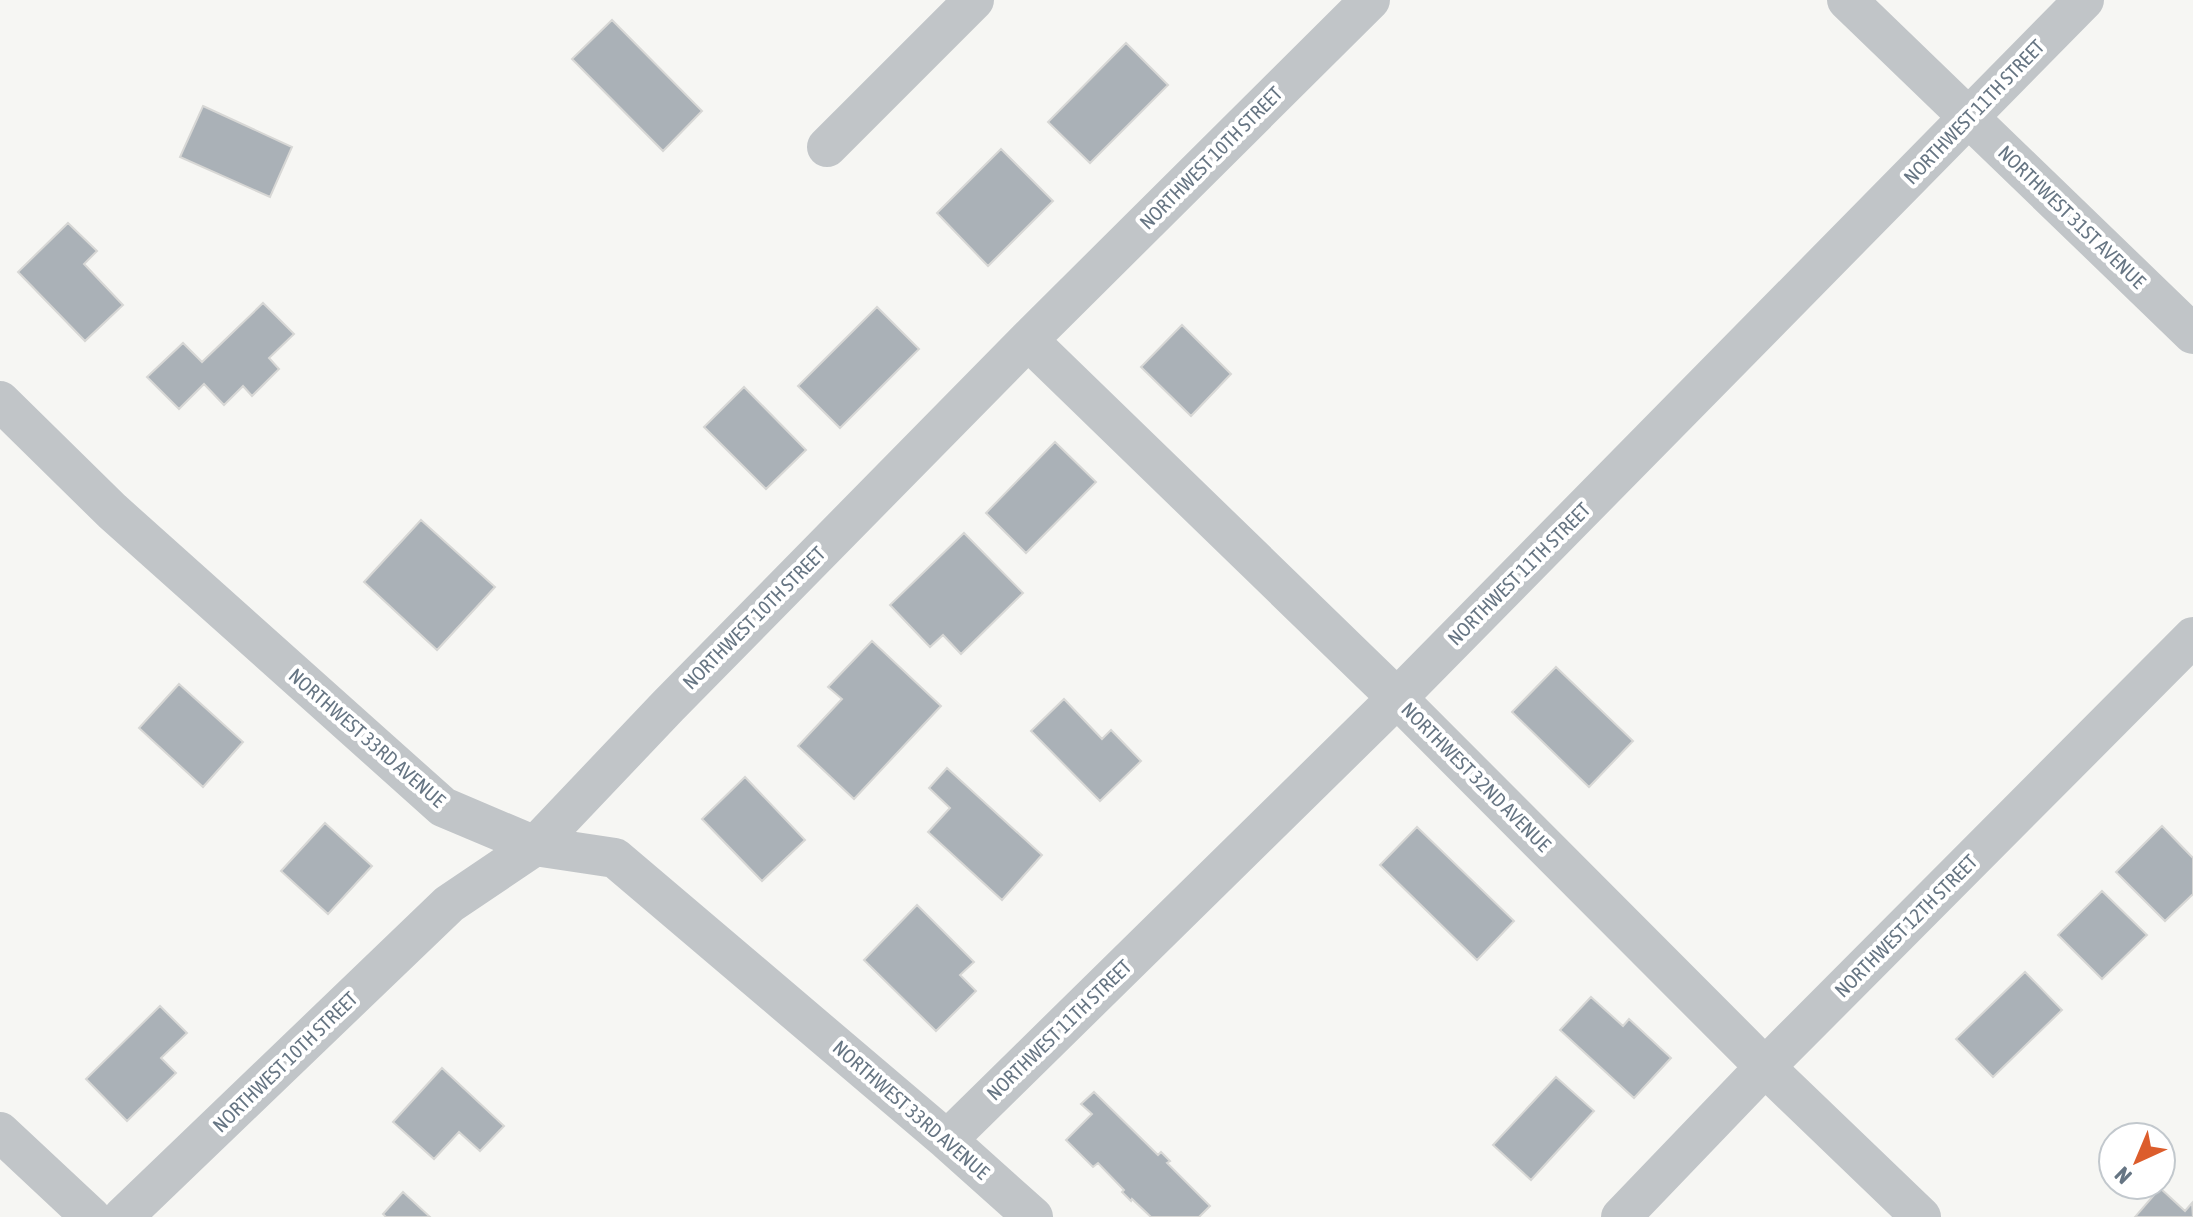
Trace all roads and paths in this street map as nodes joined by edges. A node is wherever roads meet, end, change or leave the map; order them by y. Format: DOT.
graph roads {
  1 [pos="974,0"];
  2 [pos="1370,0"];
  3 [pos="1847,0"];
  4 [pos="2084,0"];
  5 [pos="1969,118"];
  6 [pos="827,147"];
  7 [pos="2193,334"];
  8 [pos="1028,340"];
  9 [pos="0,401"];
  10 [pos="2193,637"];
  11 [pos="1397,698"];
  12 [pos="535,846"];
  13 [pos="1765,1067"];
  14 [pos="0,1132"];
  15 [pos="947,1140"];
  16 [pos="91,1217"];
  17 [pos="123,1217"];
  18 [pos="1033,1217"];
  19 [pos="1621,1217"];
  20 [pos="1921,1217"];
  1 -- 6 [label="street"];
  2 -- 8 [label="street, NORTHWEST 10TH STREET"];
  3 -- 5 [label="street, NORTHWEST 31ST AVENUE"];
  4 -- 5 [label="street, NORTHWEST 11TH STREET"];
  5 -- 7 [label="street, NORTHWEST 31ST AVENUE"];
  5 -- 11 [label="street, NORTHWEST 11TH STREET"];
  8 -- 11 [label="street, NORTHWEST 32ND AVENUE"];
  8 -- 12 [label="street, NORTHWEST 10TH STREET"];
  9 -- 12 [label="street, NORTHWEST 33RD AVENUE"];
  10 -- 13 [label="street, NORTHWEST 12TH STREET"];
  11 -- 13 [label="street, NORTHWEST 32ND AVENUE"];
  11 -- 15 [label="street, NORTHWEST 11TH STREET"];
  12 -- 15 [label="street, NORTHWEST 33RD AVENUE"];
  12 -- 17 [label="street, NORTHWEST 10TH STREET"];
  13 -- 19 [label="street, NORTHWEST 12TH STREET"];
  13 -- 20 [label="street, NORTHWEST 32ND AVENUE"];
  14 -- 16 [label="street"];
  15 -- 18 [label="street, NORTHWEST 33RD AVENUE"];
}
